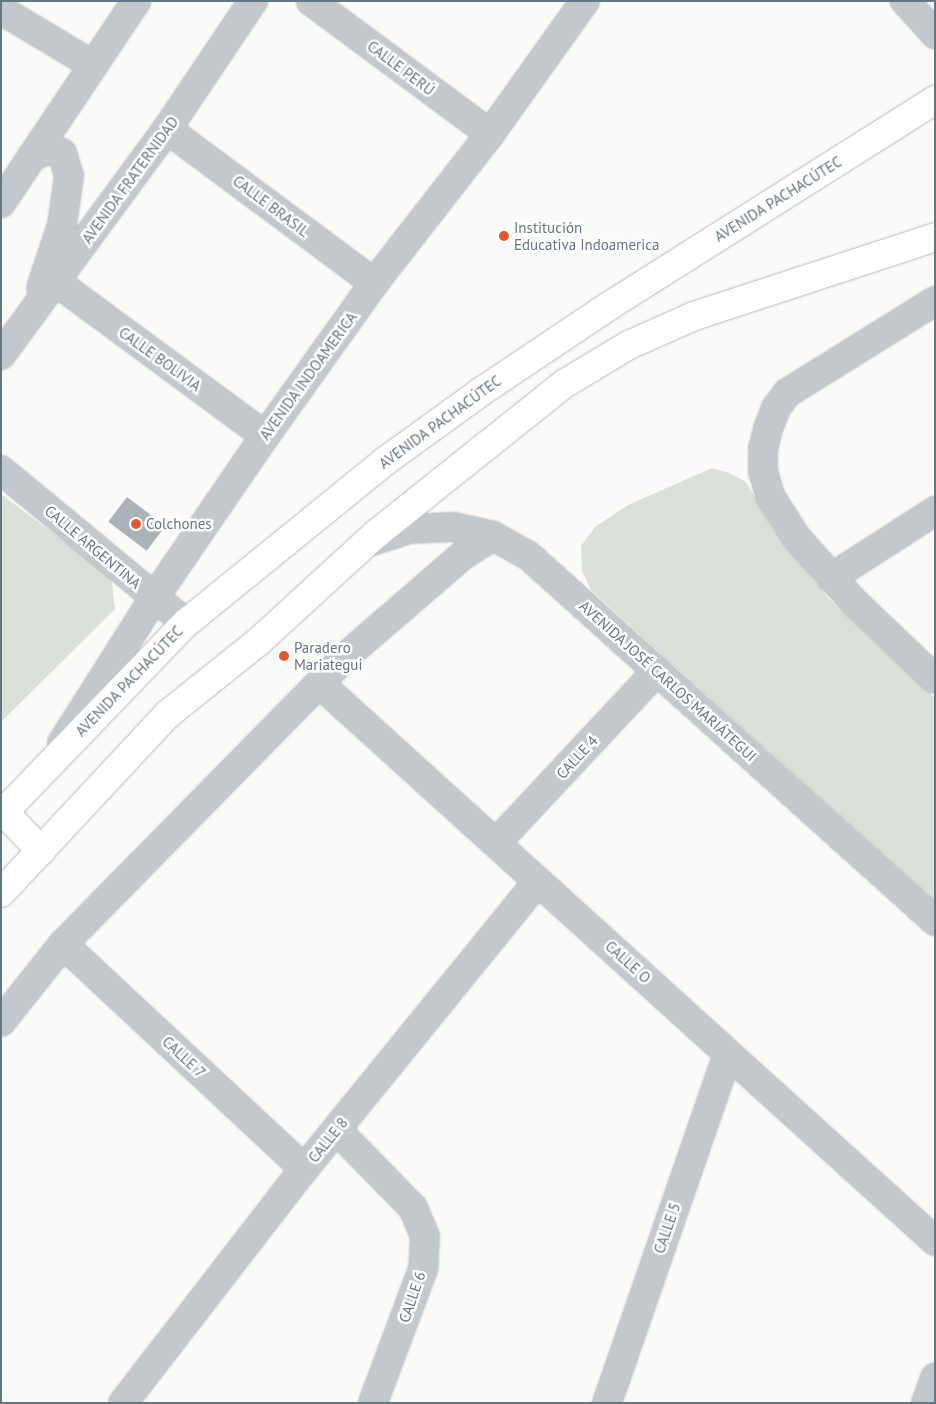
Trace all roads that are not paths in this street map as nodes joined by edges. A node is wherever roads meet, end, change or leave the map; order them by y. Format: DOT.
graph roads {
  1 [pos="136,1"];
  2 [pos="253,1"];
  3 [pos="311,1"];
  4 [pos="584,1"];
  5 [pos="905,1"];
  6 [pos="1,10"];
  7 [pos="935,34"];
  8 [pos="93,65"];
  9 [pos="935,100"];
  10 [pos="167,129"];
  11 [pos="490,134"];
  12 [pos="32,156"];
  13 [pos="1,203"];
  14 [pos="935,237"];
  15 [pos="55,281"];
  16 [pos="374,283"];
  17 [pos="935,301"];
  18 [pos="32,313"];
  19 [pos="1,355"];
  20 [pos="265,436"];
  21 [pos="1,470"];
  22 [pos="935,511"];
  23 [pos="494,536"];
  24 [pos="366,543"];
  25 [pos="831,578"];
  26 [pos="154,598"];
  27 [pos="186,623"];
  28 [pos="657,671"];
  29 [pos="935,679"];
  30 [pos="320,684"];
  31 [pos="49,763"];
  32 [pos="3,814"];
  33 [pos="496,843"];
  34 [pos="41,851"];
  35 [pos="538,881"];
  36 [pos="1,893"];
  37 [pos="935,921"];
  38 [pos="63,944"];
  39 [pos="1,1022"];
  40 [pos="728,1054"];
  41 [pos="337,1130"];
  42 [pos="304,1169"];
  43 [pos="935,1242"];
  44 [pos="935,1378"];
  45 [pos="123,1403"];
  46 [pos="373,1403"];
  47 [pos="607,1403"];
  48 [pos="926,1403"];
  1 -- 8 [label="street"];
  2 -- 10 [label="street, AVENIDA FRATERNIDAD"];
  3 -- 11 [label="street, CALLE PERÚ"];
  4 -- 11 [label="street, AVENIDA INDOAMERICA"];
  5 -- 7 [label="street"];
  6 -- 8 [label="street"];
  8 -- 12 [label="street"];
  9 -- 27 [label="main road, AVENIDA PACHACÚTEC"];
  10 -- 15 [label="street, AVENIDA FRATERNIDAD"];
  10 -- 16 [label="street, CALLE BRASIL"];
  11 -- 16 [label="street, AVENIDA INDOAMERICA"];
  12 -- 13 [label="street"];
  12 -- 18 [label="street"];
  14 -- 24 [label="main road"];
  15 -- 18 [label="street, AVENIDA FRATERNIDAD"];
  15 -- 20 [label="street, CALLE BOLIVIA"];
  16 -- 20 [label="street, AVENIDA INDOAMERICA"];
  17 -- 25 [label="street"];
  18 -- 19 [label="street, AVENIDA FRATERNIDAD"];
  20 -- 26 [label="street, AVENIDA INDOAMERICA"];
  21 -- 26 [label="street, CALLE ARGENTINA"];
  22 -- 25 [label="street"];
  23 -- 24 [label="street, AVENIDA JOSÉ CARLOS MARIÁTEGUI"];
  23 -- 28 [label="street, AVENIDA JOSÉ CARLOS MARIÁTEGUI"];
  23 -- 30 [label="street"];
  24 -- 34 [label="main road"];
  25 -- 29 [label="street"];
  26 -- 27 [label="street, CALLE ARGENTINA"];
  26 -- 31 [label="street, AVENIDA INDOAMERICA"];
  27 -- 31 [label="main road, AVENIDA PACHACÚTEC"];
  28 -- 33 [label="street, CALLE 4"];
  28 -- 37 [label="street, AVENIDA JOSÉ CARLOS MARIÁTEGUI"];
  30 -- 33 [label="street, CALLE O"];
  30 -- 38 [label="street"];
  31 -- 32 [label="main road, AVENIDA PACHACÚTEC"];
  32 -- 34 [label="main road"];
  33 -- 35 [label="street, CALLE O"];
  34 -- 36 [label="main road"];
  35 -- 40 [label="street, CALLE O"];
  35 -- 41 [label="street, CALLE 8"];
  38 -- 39 [label="street"];
  38 -- 42 [label="street, CALLE 7"];
  40 -- 43 [label="street, CALLE O"];
  40 -- 47 [label="street, CALLE 5"];
  41 -- 42 [label="street, CALLE 8"];
  41 -- 46 [label="street, CALLE 6"];
  42 -- 45 [label="street, CALLE 8"];
  44 -- 48 [label="street"];
}
